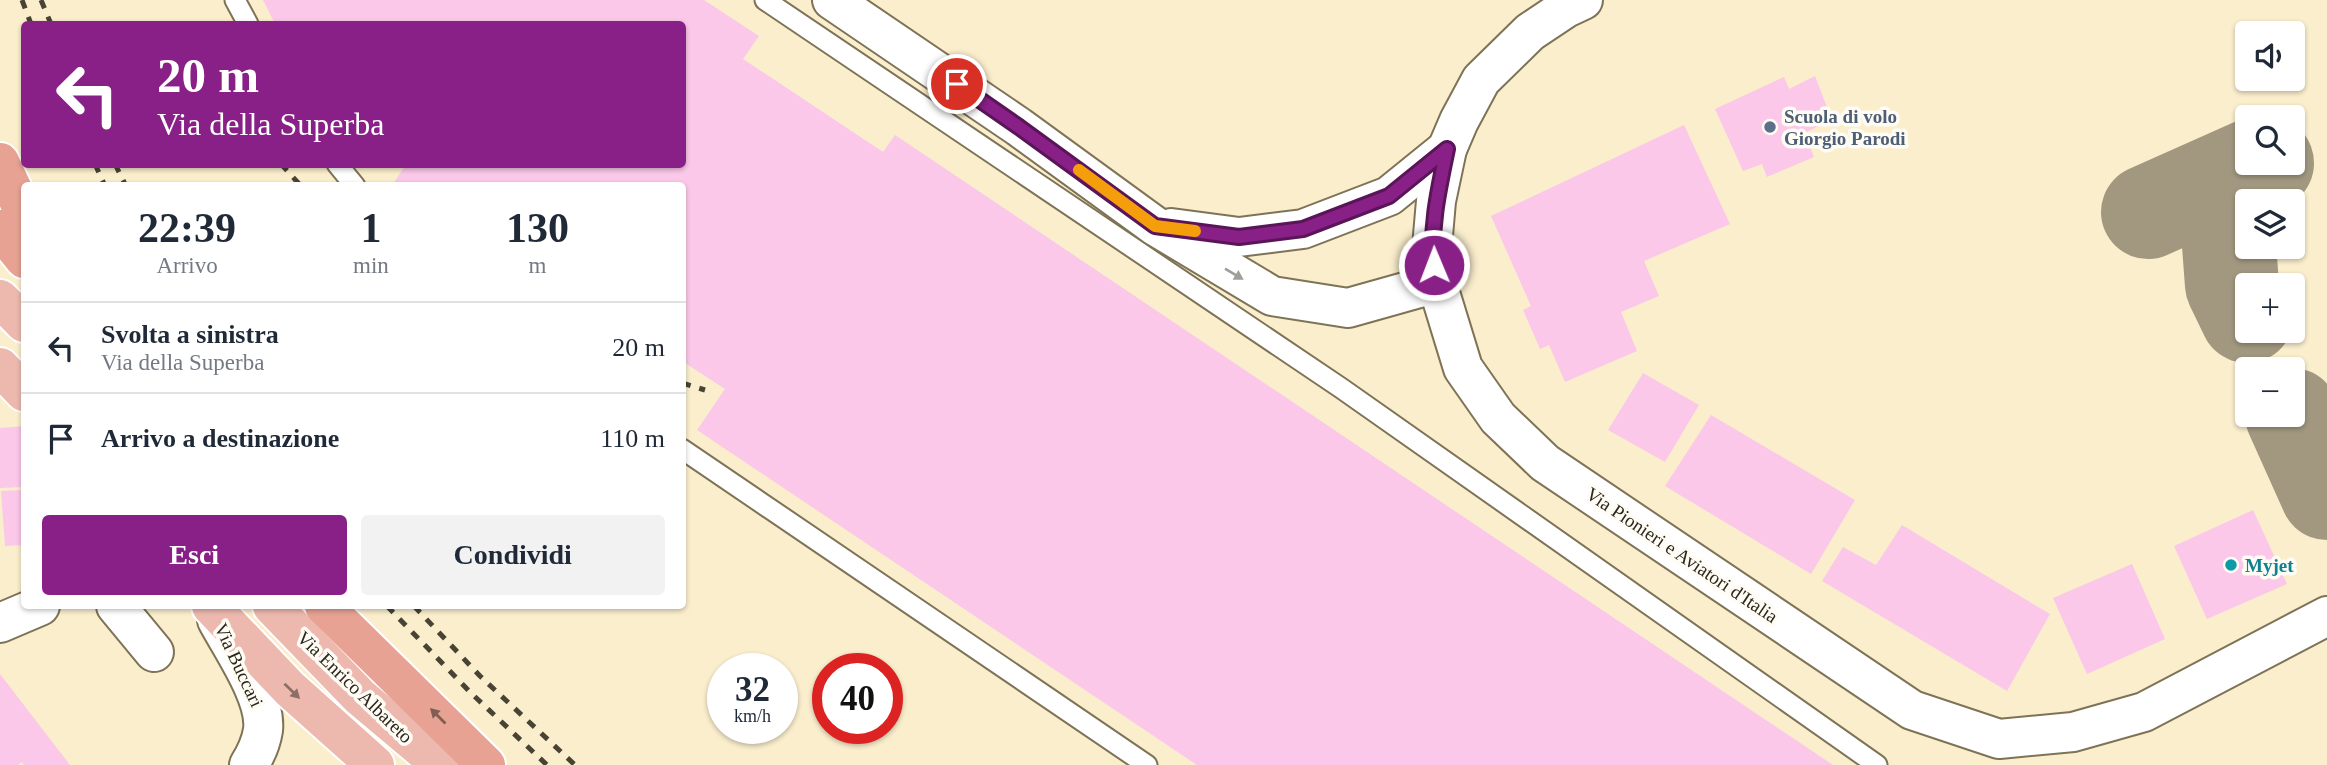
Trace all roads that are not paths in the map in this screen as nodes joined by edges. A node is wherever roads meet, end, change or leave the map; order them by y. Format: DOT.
graph roads {
  1 [pos="234,0"];
  2 [pos="765,0"];
  3 [pos="832,0"];
  4 [pos="1570,3"];
  5 [pos="246,21"];
  6 [pos="1447,149"];
  7 [pos="0,162"];
  8 [pos="341,168"];
  9 [pos="352,182"];
  10 [pos="21,208"];
  11 [pos="1155,226"];
  12 [pos="0,229"];
  13 [pos="1262,233"];
  14 [pos="21,255"];
  15 [pos="1437,283"];
  16 [pos="0,299"];
  17 [pos="1304,301"];
  18 [pos="21,320"];
  19 [pos="0,367"];
  20 [pos="21,389"];
  21 [pos="686,452"];
  22 [pos="33,609"];
  23 [pos="118,609"];
  24 [pos="212,609"];
  25 [pos="213,609"];
  26 [pos="275,609"];
  27 [pos="327,609"];
  28 [pos="2327,616"];
  29 [pos="0,623"];
  30 [pos="154,652"];
  31 [pos="249,765"];
  32 [pos="375,765"];
  33 [pos="441,765"];
  34 [pos="485,765"];
  35 [pos="1147,765"];
  36 [pos="1877,765"];
  1 -- 5 [label="lane"];
  2 -- 36 [label="lane"];
  3 -- 11 [label="street"];
  4 -- 6 [label="street, Via Pionieri e Aviatori d'Italia"];
  6 -- 13 [label="street"];
  6 -- 15 [label="street, Via Pionieri e Aviatori d'Italia"];
  7 -- 10 [label="highway"];
  8 -- 9 [label="lane"];
  11 -- 13 [label="street"];
  11 -- 17 [label="street, one-way"];
  12 -- 14 [label="highway"];
  13 -- 17 [label="street"];
  15 -- 17 [label="street"];
  15 -- 28 [label="street, Via Pionieri e Aviatori d'Italia"];
  16 -- 18 [label="main road"];
  19 -- 20 [label="main road"];
  21 -- 35 [label="lane"];
  22 -- 29 [label="street"];
  23 -- 30 [label="street"];
  24 -- 31 [label="street, Via Buccari"];
  25 -- 32 [label="main road, one-way"];
  26 -- 33 [label="main road, Via Enrico Albareto"];
  34 -- 27 [label="highway, one-way"];
}
